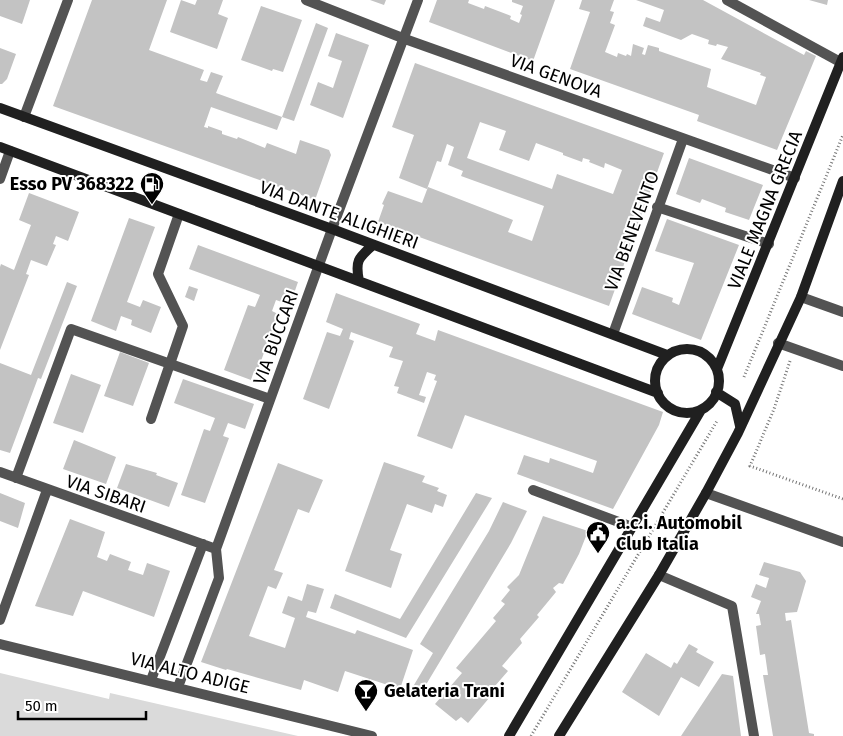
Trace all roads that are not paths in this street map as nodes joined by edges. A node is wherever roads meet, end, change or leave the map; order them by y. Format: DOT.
graph roads {
  1 [pos="68,0"];
  2 [pos="306,0"];
  3 [pos="418,0"];
  4 [pos="727,0"];
  5 [pos="405,39"];
  6 [pos="843,61"];
  7 [pos="0,108"];
  8 [pos="24,117"];
  9 [pos="683,139"];
  10 [pos="0,147"];
  11 [pos="10,151"];
  12 [pos="795,178"];
  13 [pos="0,180"];
  14 [pos="843,181"];
  15 [pos="657,207"];
  16 [pos="179,214"];
  17 [pos="332,229"];
  18 [pos="769,244"];
  19 [pos="373,245"];
  20 [pos="319,266"];
  21 [pos="359,281"];
  22 [pos="801,297"];
  23 [pos="843,312"];
  24 [pos="613,334"];
  25 [pos="778,343"];
  26 [pos="667,355"];
  27 [pos="170,364"];
  28 [pos="843,366"];
  29 [pos="717,369"];
  30 [pos="716,392"];
  31 [pos="658,393"];
  32 [pos="270,400"];
  33 [pos="701,410"];
  34 [pos="151,420"];
  35 [pos="740,426"];
  36 [pos="0,472"];
  37 [pos="16,478"];
  38 [pos="48,490"];
  39 [pos="533,490"];
  40 [pos="706,493"];
  41 [pos="632,528"];
  42 [pos="843,542"];
  43 [pos="203,544"];
  44 [pos="216,549"];
  45 [pos="659,575"];
  46 [pos="0,620"];
  47 [pos="0,644"];
  48 [pos="151,680"];
  49 [pos="178,687"];
  50 [pos="372,736"];
  51 [pos="509,736"];
  52 [pos="559,736"];
  53 [pos="754,736"];
  1 -- 8 [label="street"];
  2 -- 5 [label="street, VIA GENOVA"];
  3 -- 5 [label="street, VIA BÙCCARI"];
  4 -- 6 [label="street"];
  5 -- 9 [label="street, VIA GENOVA"];
  5 -- 17 [label="street, VIA BÙCCARI"];
  6 -- 12 [label="main road, VIALE MAGNA GRECIA"];
  7 -- 8 [label="main road, VIA DANTE ALIGHIERI"];
  8 -- 17 [label="main road, VIA DANTE ALIGHIERI"];
  9 -- 12 [label="street, VIA GENOVA"];
  9 -- 15 [label="street, VIA BENEVENTO"];
  10 -- 11 [label="main road"];
  11 -- 13 [label="street"];
  11 -- 16 [label="main road"];
  12 -- 18 [label="main road, VIALE MAGNA GRECIA"];
  14 -- 22 [label="main road"];
  15 -- 18 [label="street"];
  15 -- 24 [label="street, VIA BENEVENTO"];
  16 -- 20 [label="main road"];
  16 -- 27 [label="street"];
  17 -- 19 [label="main road, VIA DANTE ALIGHIERI"];
  17 -- 20 [label="street, VIA BÙCCARI"];
  18 -- 29 [label="main road, VIALE MAGNA GRECIA"];
  19 -- 21 [label="main road"];
  19 -- 24 [label="main road, VIA DANTE ALIGHIERI"];
  20 -- 21 [label="main road"];
  20 -- 32 [label="street, VIA BÙCCARI"];
  21 -- 31 [label="main road"];
  22 -- 23 [label="street"];
  22 -- 25 [label="main road"];
  24 -- 26 [label="main road, VIA DANTE ALIGHIERI"];
  25 -- 28 [label="street"];
  25 -- 35 [label="main road"];
  26 -- 29 [label="main road"];
  26 -- 31 [label="main road"];
  27 -- 32 [label="street"];
  27 -- 34 [label="street"];
  27 -- 37 [label="street"];
  29 -- 30 [label="main road, VIALE MAGNA GRECIA"];
  30 -- 33 [label="main road"];
  30 -- 35 [label="main road"];
  31 -- 33 [label="main road"];
  32 -- 44 [label="street, VIA BÙCCARI"];
  33 -- 41 [label="main road"];
  35 -- 40 [label="main road"];
  36 -- 37 [label="street, VIA SIBARI"];
  37 -- 38 [label="street, VIA SIBARI"];
  38 -- 43 [label="street, VIA SIBARI"];
  38 -- 46 [label="street"];
  39 -- 41 [label="street"];
  40 -- 42 [label="street"];
  40 -- 45 [label="main road"];
  41 -- 51 [label="main road"];
  43 -- 44 [label="street, VIA SIBARI"];
  43 -- 48 [label="street"];
  44 -- 49 [label="street, VIA BÙCCARI"];
  45 -- 52 [label="main road"];
  45 -- 53 [label="street"];
  47 -- 48 [label="street, VIA ALTO ADIGE"];
  48 -- 49 [label="street, VIA ALTO ADIGE"];
  49 -- 50 [label="street, VIA ALTO ADIGE"];
}
